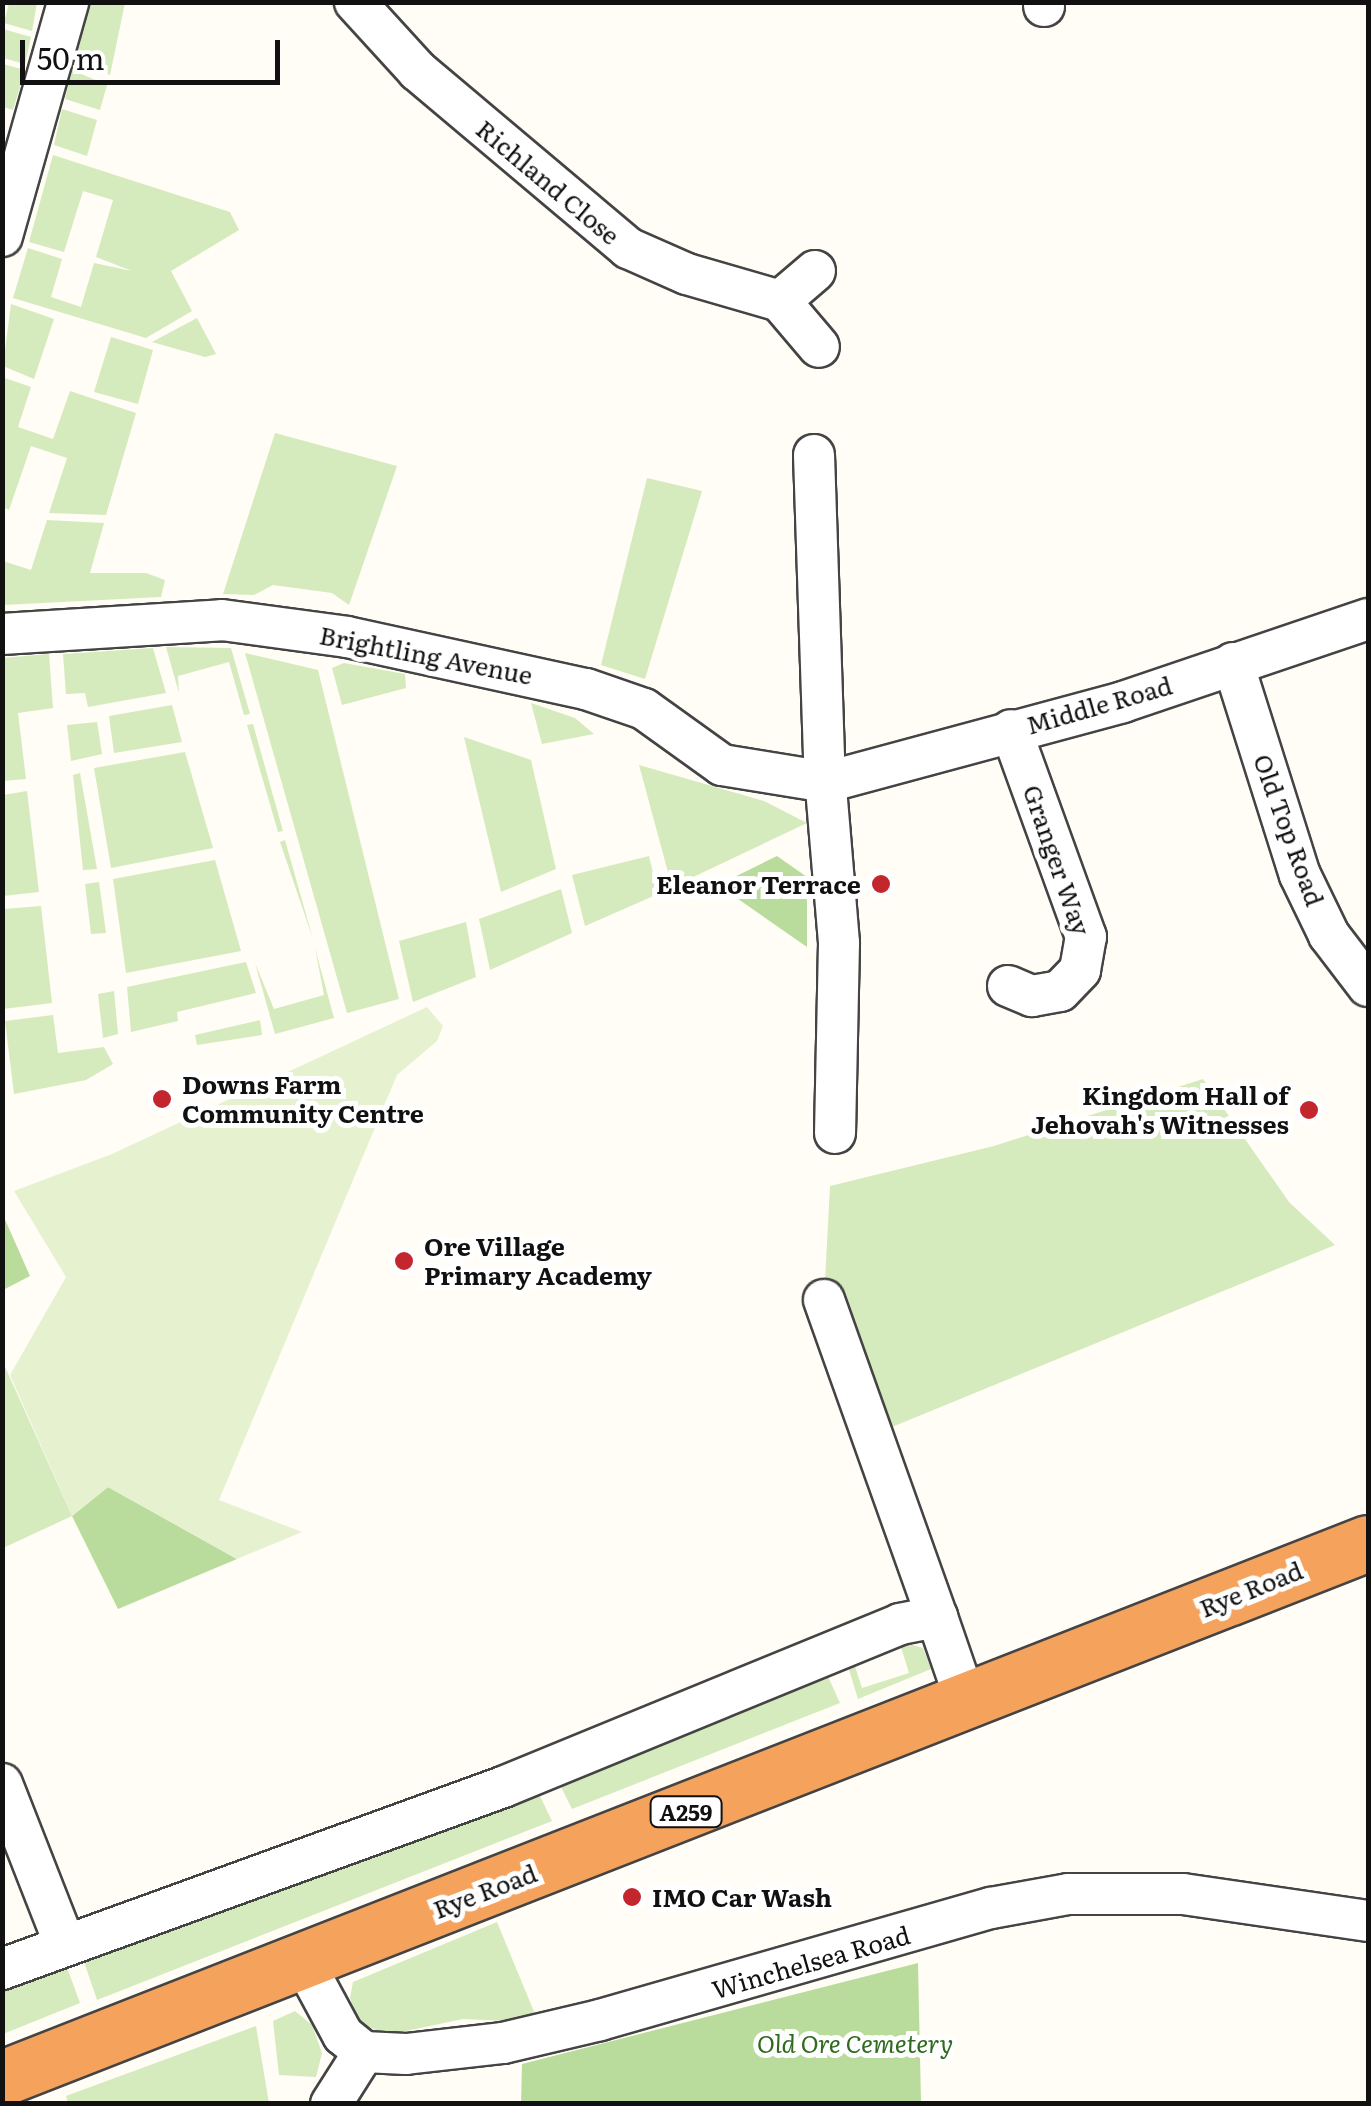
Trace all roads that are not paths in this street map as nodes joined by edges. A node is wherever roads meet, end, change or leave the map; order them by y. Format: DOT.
graph roads {
  1 [pos="68,2"];
  2 [pos="355,2"];
  3 [pos="2,236"];
  4 [pos="815,271"];
  5 [pos="780,300"];
  6 [pos="818,347"];
  7 [pos="814,455"];
  8 [pos="1368,619"];
  9 [pos="2,634"];
  10 [pos="1233,662"];
  11 [pos="1011,730"];
  12 [pos="826,782"];
  13 [pos="1008,986"];
  14 [pos="1368,986"];
  15 [pos="836,1133"];
  16 [pos="824,1300"];
  17 [pos="1368,1542"];
  18 [pos="936,1617"];
  19 [pos="966,1701"];
  20 [pos="2,1784"];
  21 [pos="1368,1921"];
  22 [pos="65,1945"];
  23 [pos="303,1962"];
  24 [pos="2,1970"];
  25 [pos="364,2052"];
  26 [pos="2,2078"];
  27 [pos="331,2104"];
  1 -- 3 [label="street"];
  2 -- 5 [label="street, Richland Close"];
  4 -- 5 [label="street"];
  5 -- 6 [label="street"];
  7 -- 12 [label="street"];
  8 -- 10 [label="street, Middle Road"];
  9 -- 12 [label="street, Brightling Avenue"];
  10 -- 11 [label="street, Middle Road"];
  10 -- 14 [label="street, Old Top Road"];
  11 -- 12 [label="street, Middle Road"];
  11 -- 13 [label="street, Granger Way"];
  12 -- 15 [label="street"];
  16 -- 18 [label="street"];
  17 -- 19 [label="highway, Rye Road / A259"];
  18 -- 19 [label="street"];
  18 -- 22 [label="street"];
  19 -- 23 [label="highway, Rye Road / A259"];
  20 -- 22 [label="street"];
  21 -- 25 [label="street, Winchelsea Road"];
  22 -- 24 [label="street"];
  23 -- 25 [label="street"];
  23 -- 26 [label="highway, Rye Road / A259"];
  25 -- 27 [label="street"];
}
